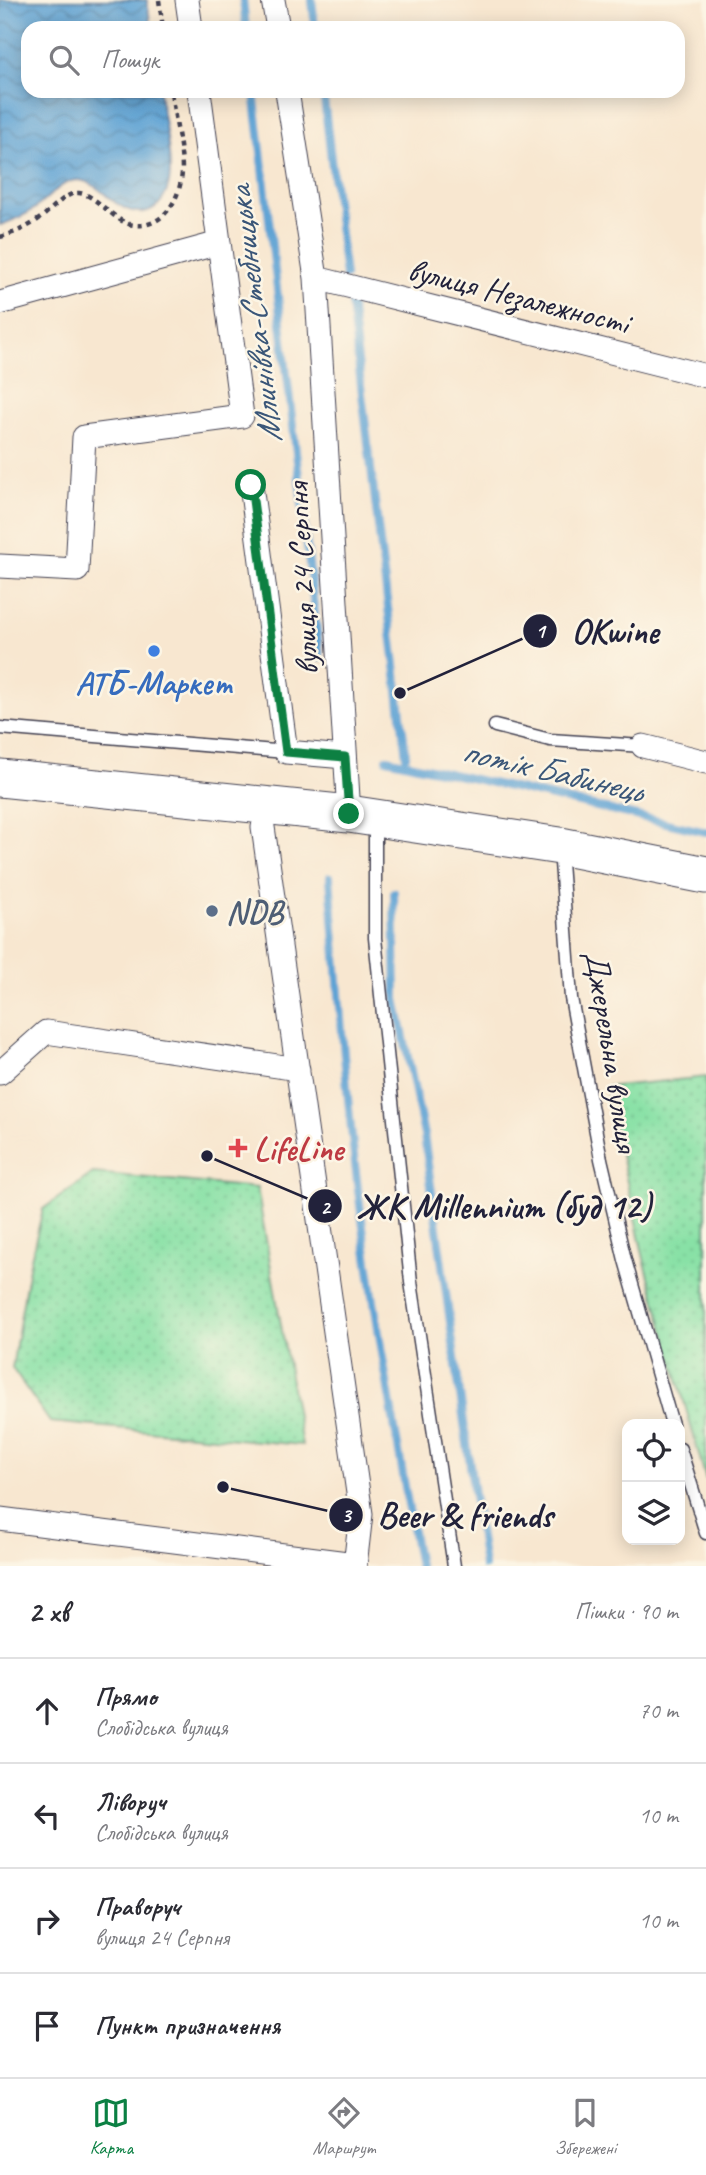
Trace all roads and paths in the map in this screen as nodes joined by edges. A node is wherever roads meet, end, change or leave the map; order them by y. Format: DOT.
graph roads {
  1 [pos="159,0"];
  2 [pos="187,0"];
  3 [pos="273,0"];
  4 [pos="162,21"];
  5 [pos="190,21"];
  6 [pos="277,21"];
  7 [pos="172,98"];
  8 [pos="200,98"];
  9 [pos="288,98"];
  10 [pos="0,237"];
  11 [pos="219,243"];
  12 [pos="316,278"];
  13 [pos="0,303"];
  14 [pos="706,376"];
  15 [pos="251,485"];
  16 [pos="0,566"];
  17 [pos="495,726"];
  18 [pos="0,728"];
  19 [pos="643,746"];
  20 [pos="286,752"];
  21 [pos="345,757"];
  22 [pos="706,762"];
  23 [pos="0,778"];
  24 [pos="362,816"];
  25 [pos="263,828"];
  26 [pos="560,846"];
  27 [pos="706,875"];
  28 [pos="298,1069"];
  29 [pos="0,1073"];
  30 [pos="671,1419"];
  31 [pos="685,1465"];
  32 [pos="0,1519"];
  33 [pos="706,1533"];
  34 [pos="355,1565"];
  35 [pos="454,1566"];
  1 -- 4 [label="path"];
  2 -- 5 [label="street"];
  3 -- 6 [label="street"];
  7 -- 10 [label="path"];
  8 -- 11 [label="street"];
  9 -- 12 [label="street, вулиця 24 Серпня"];
  11 -- 13 [label="street"];
  11 -- 16 [label="street"];
  12 -- 14 [label="street, вулиця Незалежності"];
  12 -- 21 [label="street, вулиця 24 Серпня"];
  15 -- 20 [label="street"];
  17 -- 19 [label="lane"];
  18 -- 20 [label="lane"];
  19 -- 22 [label="street"];
  20 -- 21 [label="street"];
  21 -- 24 [label="street, вулиця 24 Серпня"];
  23 -- 24 [label="main road"];
  24 -- 26 [label="main road"];
  24 -- 35 [label="lane"];
  25 -- 28 [label="street"];
  26 -- 27 [label="main road"];
  26 -- 30 [label="lane, Джерельна вулиця"];
  28 -- 29 [label="street"];
  28 -- 34 [label="street"];
  31 -- 33 [label="lane"];
  32 -- 34 [label="street"];
}
